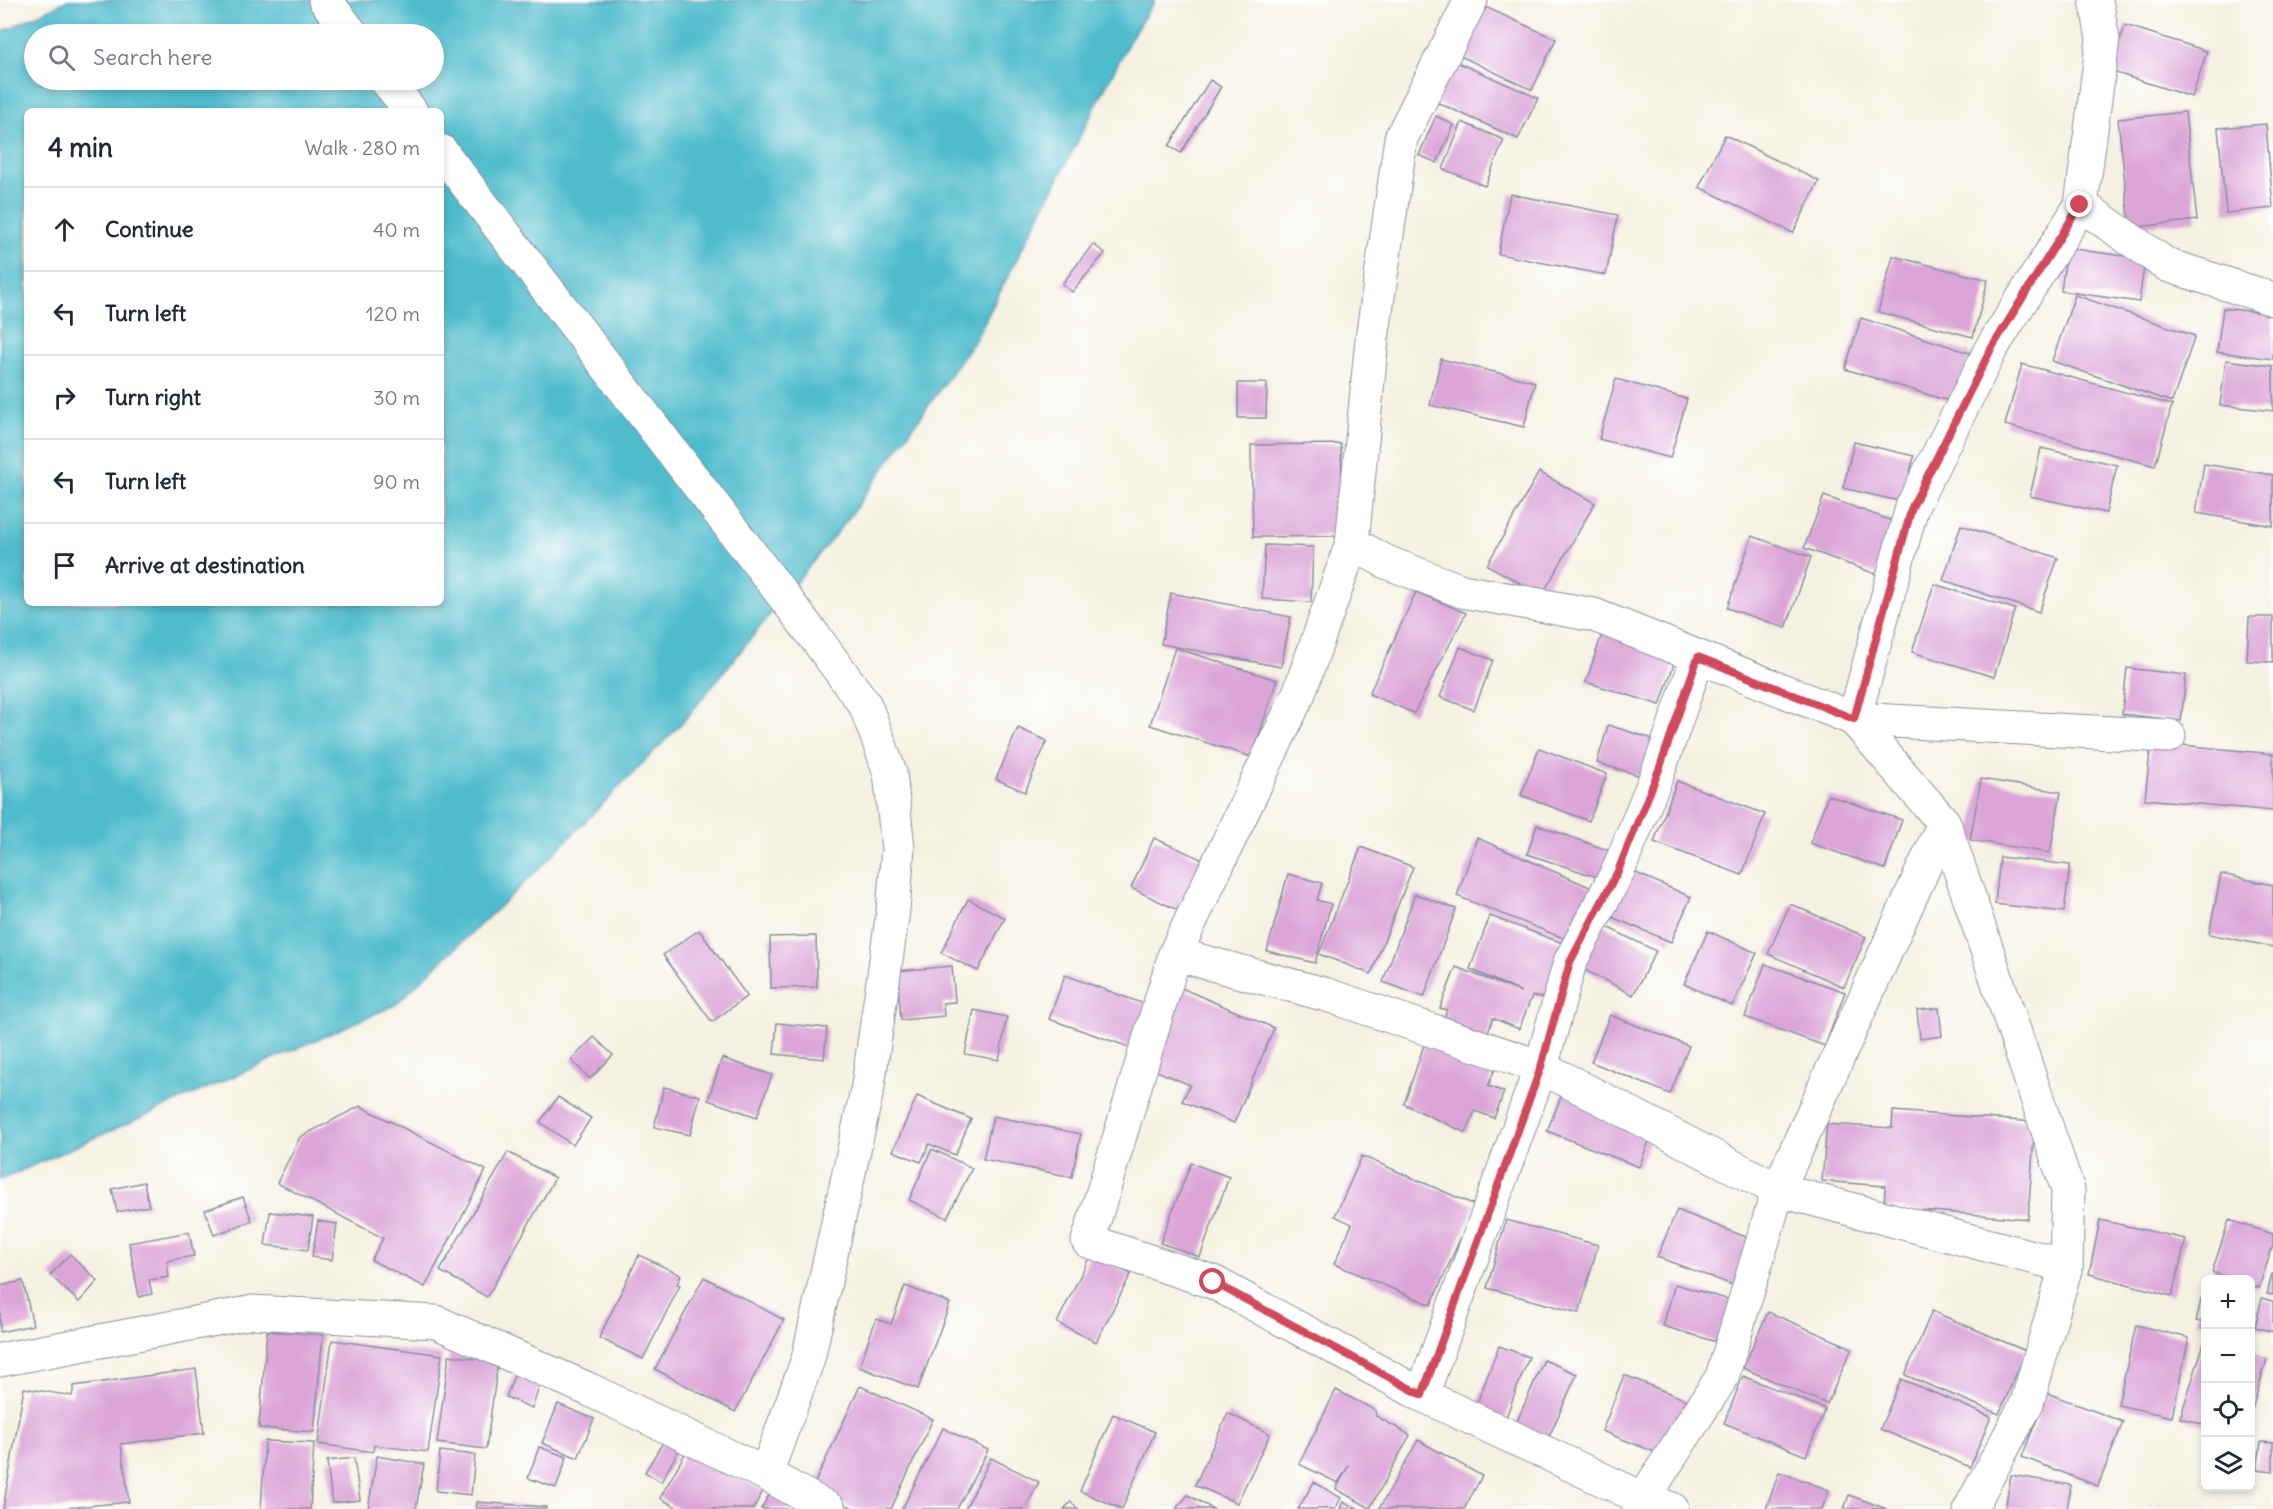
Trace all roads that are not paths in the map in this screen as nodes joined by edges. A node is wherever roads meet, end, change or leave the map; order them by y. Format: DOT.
graph roads {
  1 [pos="325,0"];
  2 [pos="1471,0"];
  3 [pos="2096,0"];
  4 [pos="344,24"];
  5 [pos="394,90"];
  6 [pos="409,108"];
  7 [pos="444,155"];
  8 [pos="2080,205"];
  9 [pos="2273,299"];
  10 [pos="1352,543"];
  11 [pos="1698,657"];
  12 [pos="1854,719"];
  13 [pos="2169,736"];
  14 [pos="1944,823"];
  15 [pos="1175,954"];
  16 [pos="1541,1067"];
  17 [pos="1778,1190"];
  18 [pos="2066,1266"];
  19 [pos="0,1360"];
  20 [pos="1422,1395"];
  21 [pos="766,1474"];
  22 [pos="1652,1506"];
  23 [pos="829,1509"];
  24 [pos="1970,1509"];
  1 -- 4 [label="street"];
  2 -- 10 [label="street"];
  3 -- 8 [label="street"];
  5 -- 6 [label="street"];
  7 -- 21 [label="street"];
  8 -- 9 [label="street"];
  8 -- 12 [label="street"];
  10 -- 11 [label="street"];
  10 -- 15 [label="street"];
  11 -- 12 [label="street"];
  11 -- 16 [label="street"];
  12 -- 13 [label="street"];
  12 -- 14 [label="street"];
  14 -- 17 [label="street"];
  14 -- 18 [label="street"];
  15 -- 16 [label="street"];
  15 -- 20 [label="street"];
  16 -- 17 [label="street"];
  16 -- 20 [label="street"];
  17 -- 18 [label="street"];
  17 -- 22 [label="street"];
  18 -- 24 [label="street"];
  19 -- 21 [label="street"];
  20 -- 22 [label="street"];
  21 -- 23 [label="street"];
}
